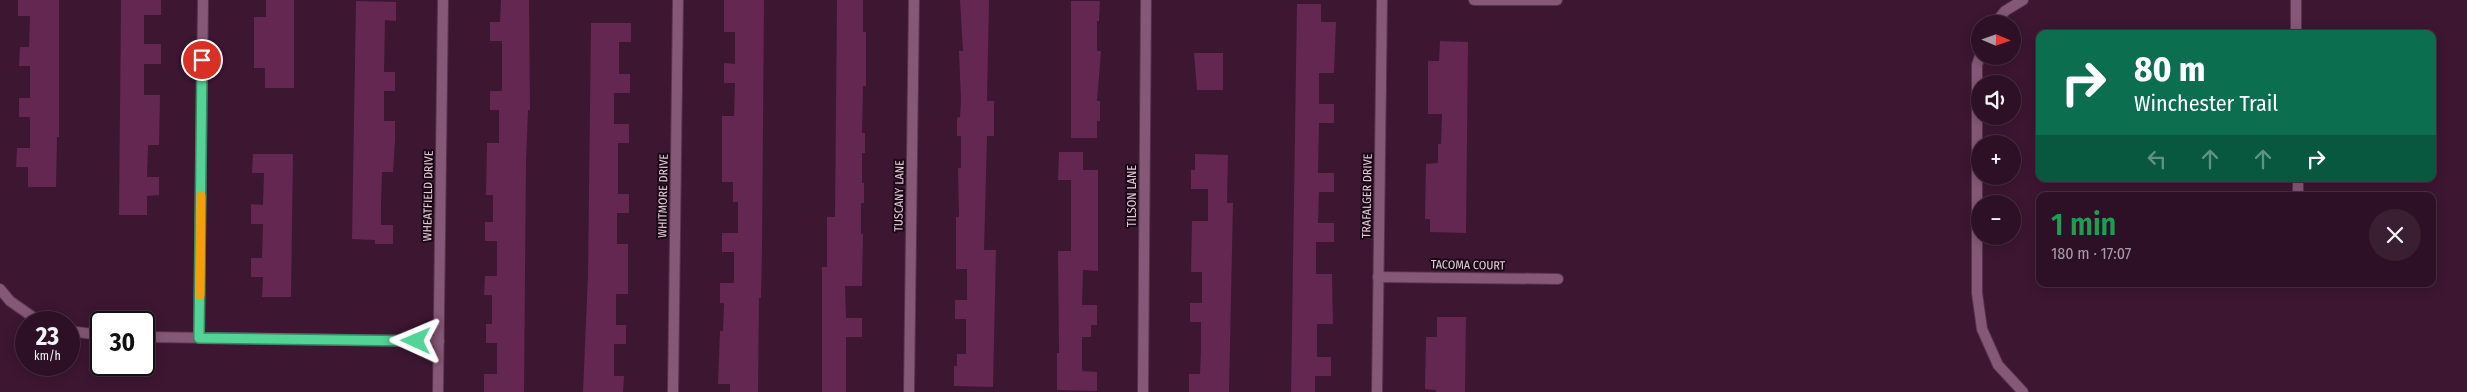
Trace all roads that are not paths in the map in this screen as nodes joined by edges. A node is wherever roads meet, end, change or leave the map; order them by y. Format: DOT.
graph roads {
  1 [pos="203,0"];
  2 [pos="443,0"];
  3 [pos="678,0"];
  4 [pos="914,0"];
  5 [pos="1146,0"];
  6 [pos="1382,0"];
  7 [pos="1474,0"];
  8 [pos="1557,0"];
  9 [pos="2023,0"];
  10 [pos="2296,0"];
  11 [pos="2002,15"];
  12 [pos="2296,30"];
  13 [pos="1978,65"];
  14 [pos="1378,277"];
  15 [pos="1558,279"];
  16 [pos="0,290"];
  17 [pos="24,311"];
  18 [pos="155,337"];
  19 [pos="199,338"];
  20 [pos="439,341"];
  21 [pos="438,392"];
  22 [pos="673,392"];
  23 [pos="909,392"];
  24 [pos="1143,392"];
  25 [pos="1378,392"];
  26 [pos="2024,392"];
  1 -- 19 [label="street"];
  2 -- 20 [label="street, WHEATFIELD DRIVE"];
  3 -- 22 [label="street, WHITMORE DRIVE"];
  4 -- 23 [label="street, TUSCANY LANE"];
  5 -- 24 [label="street, TILSON LANE"];
  6 -- 14 [label="street, TRAFALGER DRIVE"];
  7 -- 8 [label="street"];
  9 -- 11 [label="street"];
  10 -- 12 [label="street"];
  13 -- 26 [label="street"];
  14 -- 15 [label="street, TACOMA COURT"];
  14 -- 25 [label="street, TRAFALGER DRIVE"];
  16 -- 17 [label="street"];
  18 -- 19 [label="street"];
  19 -- 20 [label="street"];
  20 -- 21 [label="street, WHEATFIELD DRIVE"];
}
